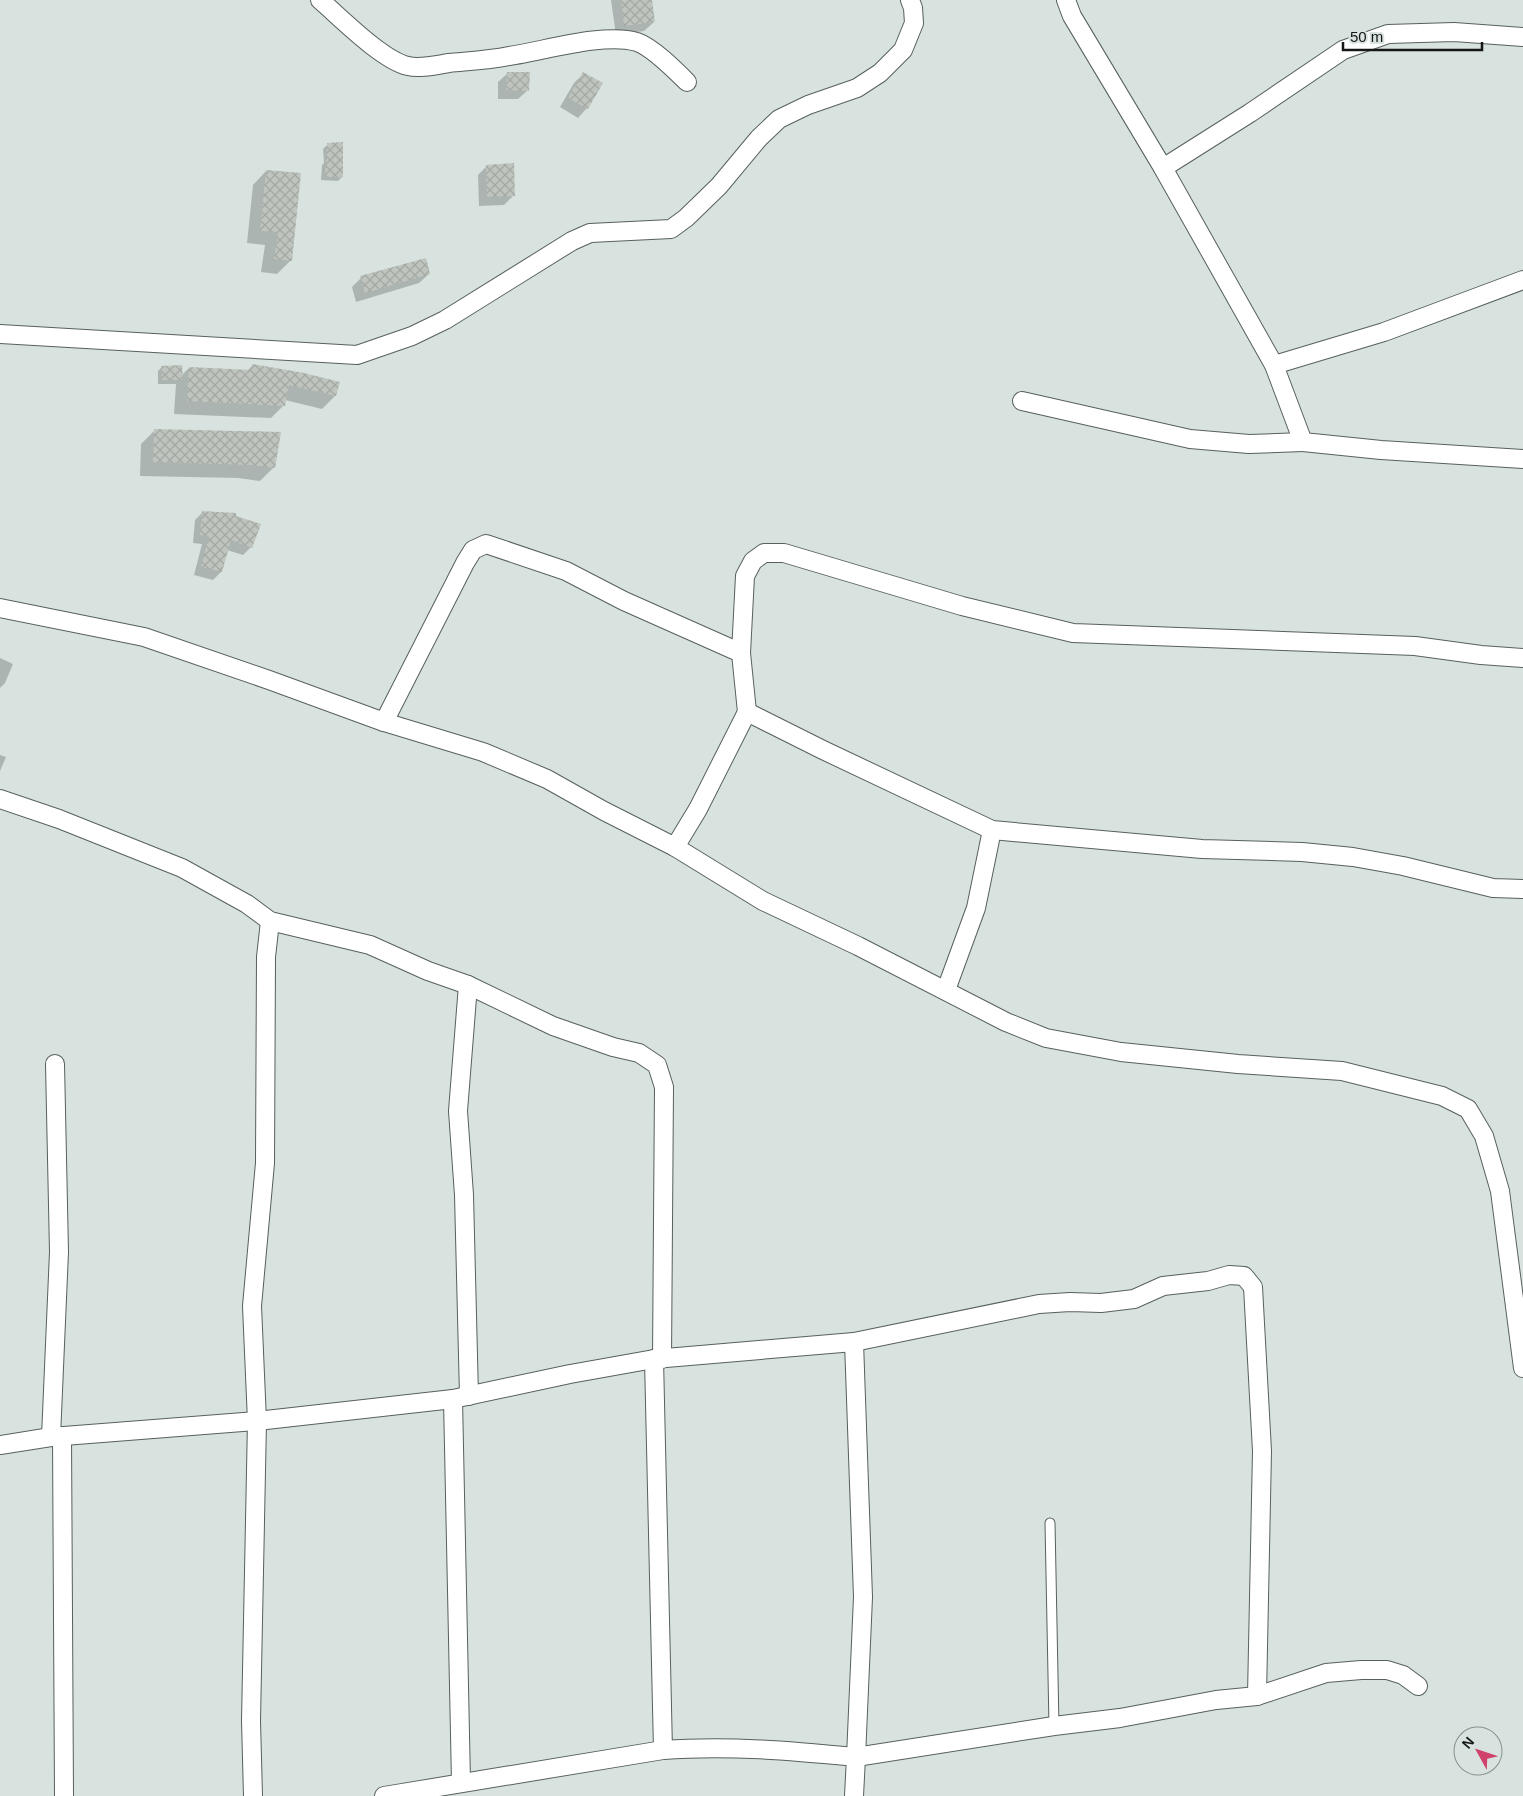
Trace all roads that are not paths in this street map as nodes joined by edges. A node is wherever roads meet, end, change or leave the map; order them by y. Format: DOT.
graph roads {
  1 [pos="320,0"];
  2 [pos="910,0"];
  3 [pos="1066,0"];
  4 [pos="1523,37"];
  5 [pos="687,82"];
  6 [pos="1163,168"];
  7 [pos="1523,280"];
  8 [pos="0,334"];
  9 [pos="1274,365"];
  10 [pos="1022,401"];
  11 [pos="1302,442"];
  12 [pos="1523,459"];
  13 [pos="0,608"];
  14 [pos="741,653"];
  15 [pos="1523,658"];
  16 [pos="748,712"];
  17 [pos="384,722"];
  18 [pos="0,799"];
  19 [pos="992,830"];
  20 [pos="675,847"];
  21 [pos="1523,889"];
  22 [pos="270,921"];
  23 [pos="468,985"];
  24 [pos="946,990"];
  25 [pos="55,1064"];
  26 [pos="854,1342"];
  27 [pos="658,1359"];
  28 [pos="1523,1368"];
  29 [pos="461,1398"];
  30 [pos="257,1421"];
  31 [pos="56,1437"];
  32 [pos="0,1445"];
  33 [pos="1050,1523"];
  34 [pos="1418,1686"];
  35 [pos="1257,1696"];
  36 [pos="1054,1726"];
  37 [pos="663,1750"];
  38 [pos="856,1757"];
  39 [pos="462,1782"];
  40 [pos="64,1796"];
  41 [pos="253,1796"];
  42 [pos="384,1796"];
  43 [pos="854,1796"];
  1 -- 5 [label="street"];
  2 -- 8 [label="street"];
  3 -- 6 [label="street"];
  4 -- 6 [label="street"];
  6 -- 9 [label="street"];
  7 -- 9 [label="street"];
  9 -- 11 [label="street"];
  10 -- 11 [label="street"];
  11 -- 12 [label="street"];
  13 -- 17 [label="street"];
  14 -- 15 [label="street"];
  14 -- 16 [label="street"];
  14 -- 17 [label="street"];
  16 -- 19 [label="street"];
  16 -- 20 [label="street"];
  17 -- 20 [label="street"];
  18 -- 22 [label="street"];
  19 -- 21 [label="street"];
  19 -- 24 [label="street"];
  20 -- 24 [label="street"];
  22 -- 23 [label="street"];
  22 -- 30 [label="street"];
  23 -- 27 [label="street"];
  23 -- 29 [label="street"];
  24 -- 28 [label="street"];
  25 -- 31 [label="street"];
  26 -- 27 [label="street"];
  26 -- 35 [label="street"];
  26 -- 38 [label="street"];
  27 -- 29 [label="street"];
  27 -- 37 [label="street"];
  29 -- 30 [label="street"];
  29 -- 39 [label="street"];
  30 -- 31 [label="street"];
  30 -- 41 [label="street"];
  31 -- 32 [label="street"];
  31 -- 40 [label="street"];
  33 -- 36 [label="lane"];
  34 -- 35 [label="street"];
  35 -- 36 [label="street"];
  36 -- 38 [label="street"];
  37 -- 38 [label="street"];
  37 -- 39 [label="street"];
  38 -- 43 [label="street"];
  39 -- 42 [label="street"];
}
